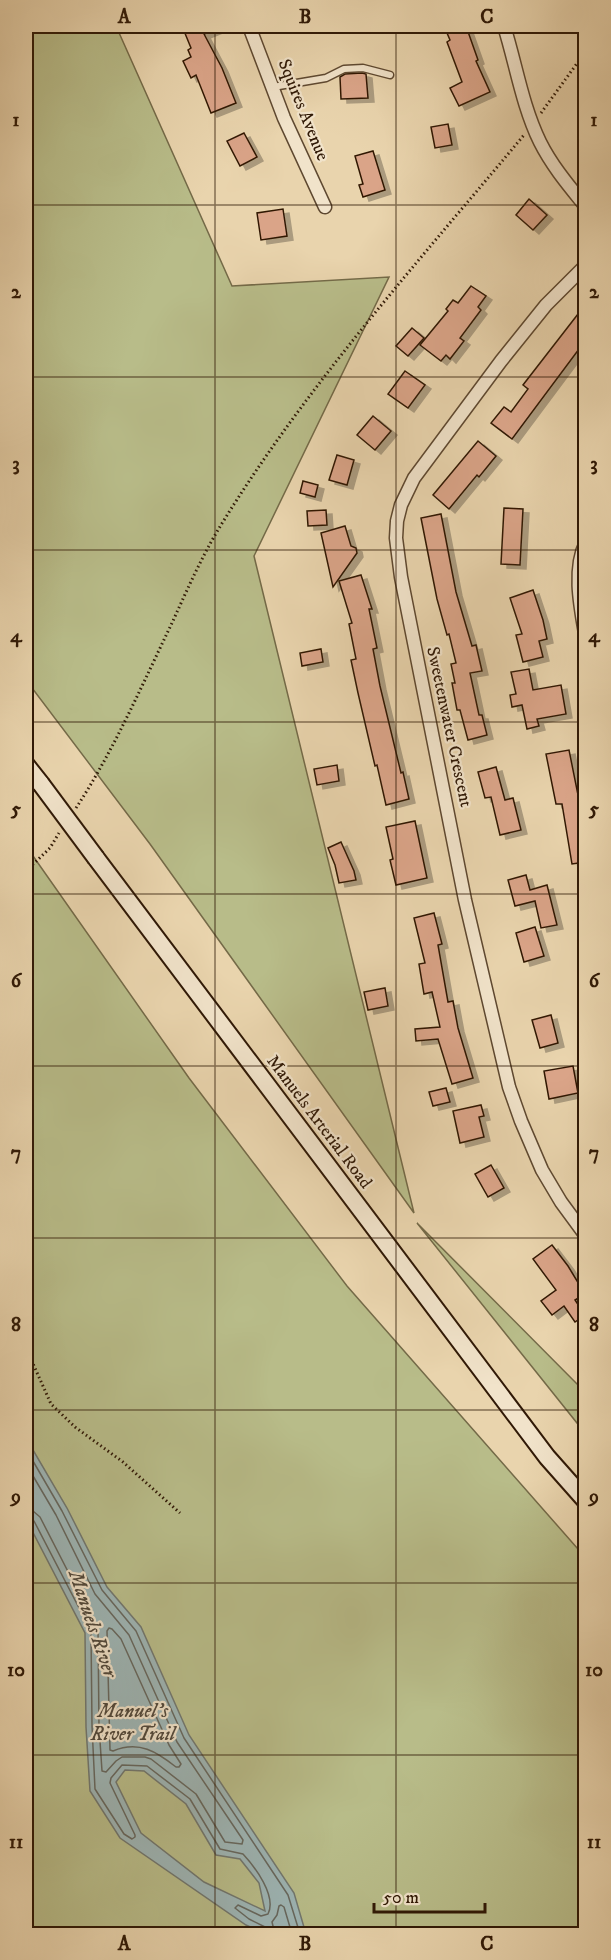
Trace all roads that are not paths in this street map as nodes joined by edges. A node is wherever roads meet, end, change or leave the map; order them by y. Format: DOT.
graph roads {
  1 [pos="249,26"];
  2 [pos="504,26"];
  3 [pos="390,75"];
  4 [pos="273,87"];
  5 [pos="325,207"];
  6 [pos="585,207"];
  7 [pos="585,265"];
  8 [pos="585,542"];
  9 [pos="585,639"];
  10 [pos="26,765"];
  11 [pos="585,1236"];
  12 [pos="585,1501"];
  1 -- 4 [label="street, Squires Avenue"];
  2 -- 6 [label="street"];
  3 -- 4 [label="lane"];
  4 -- 5 [label="street, Squires Avenue"];
  7 -- 11 [label="street, Sweetenwater Crescent"];
  8 -- 9 [label="street"];
  10 -- 12 [label="main road, Manuels Arterial Road, bridge"];
}
